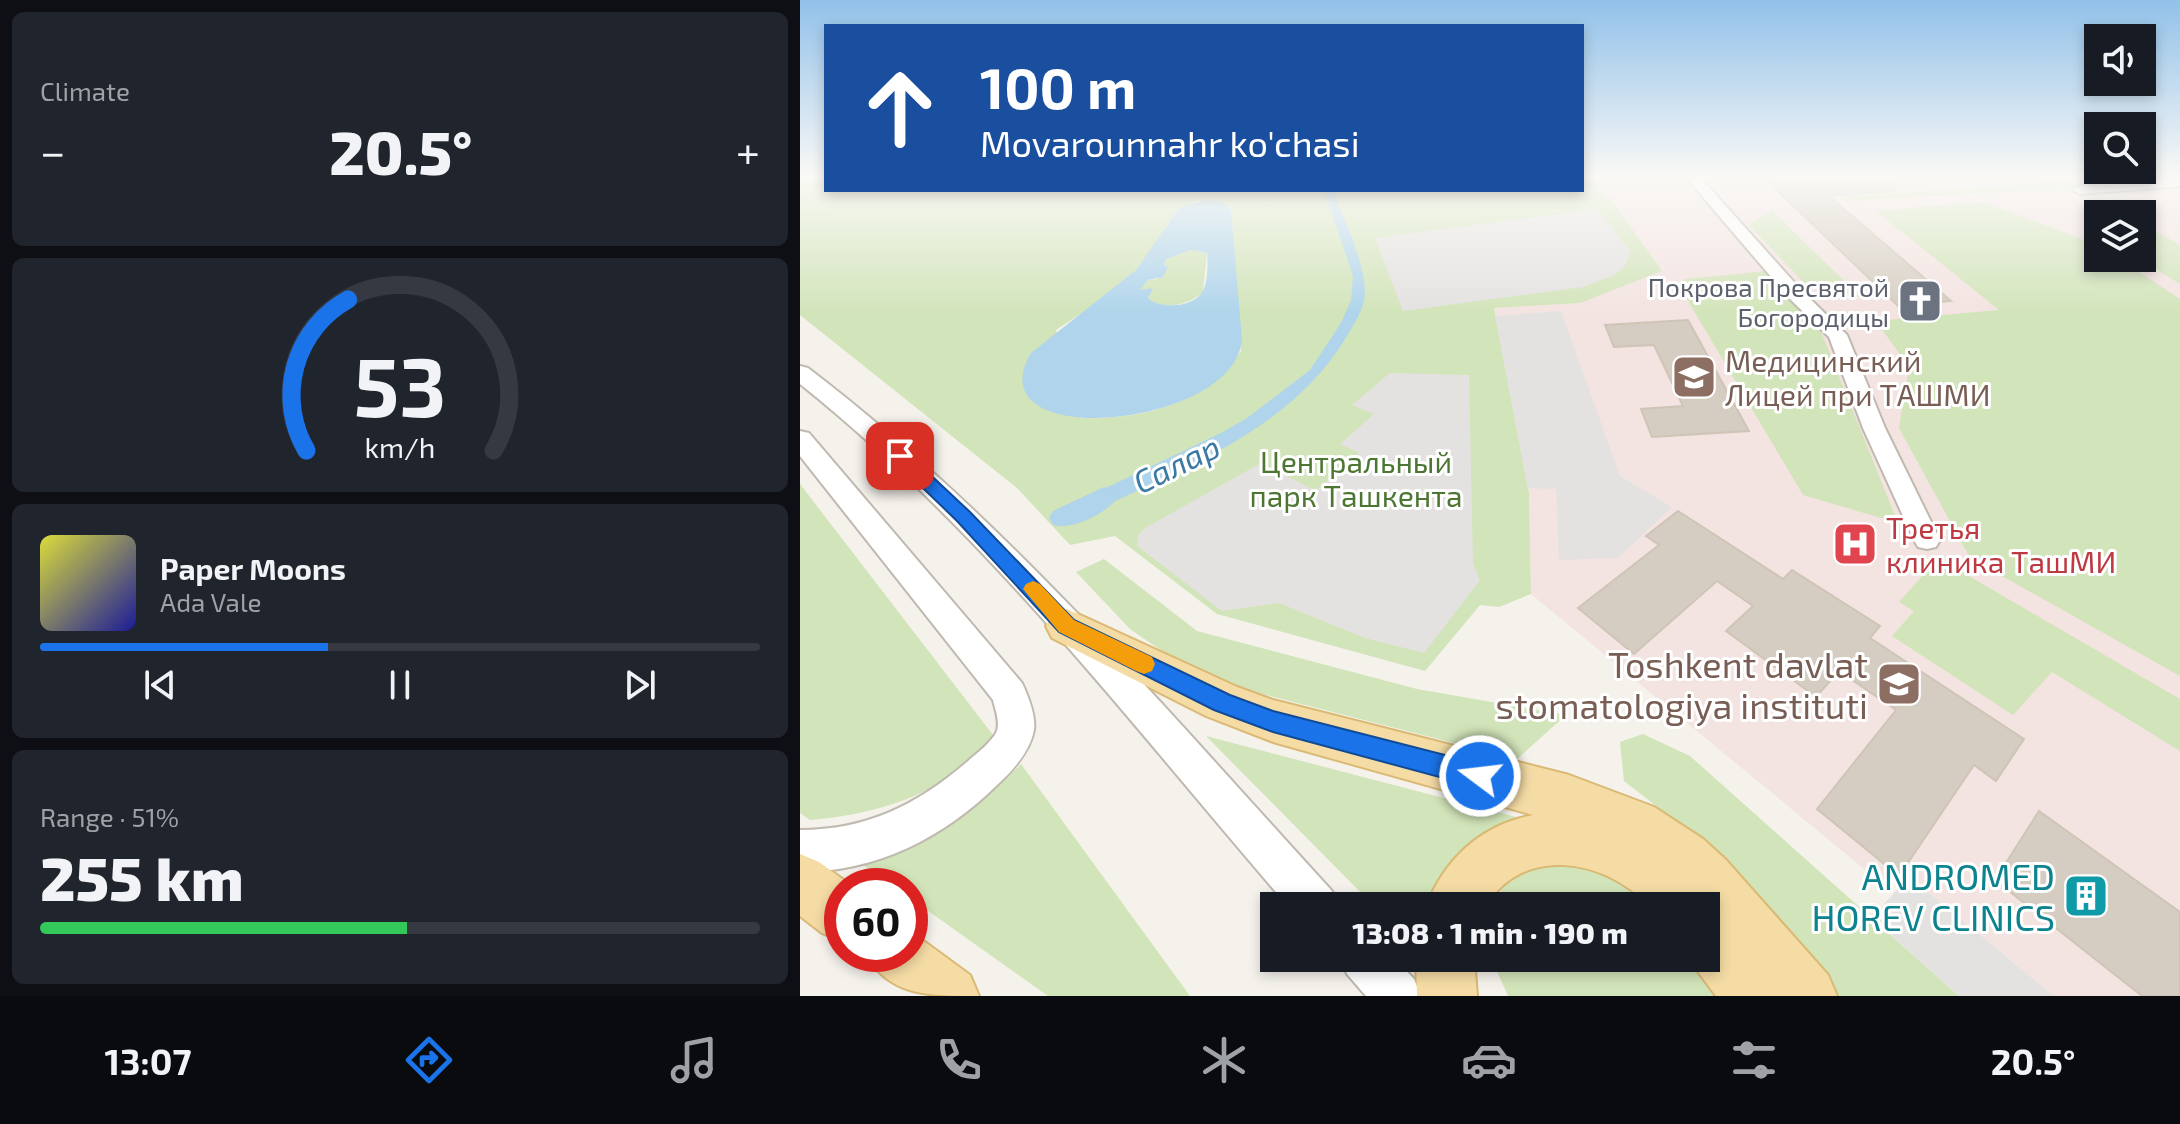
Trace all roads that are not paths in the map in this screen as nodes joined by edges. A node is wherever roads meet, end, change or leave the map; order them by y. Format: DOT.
graph roads {
  1 [pos="1731,221"];
  2 [pos="800,373"];
  3 [pos="800,439"];
  4 [pos="1927,540"];
  5 [pos="1067,626"];
  6 [pos="800,851"];
  7 [pos="800,881"];
  8 [pos="1304,892"];
  9 [pos="1463,892"];
  10 [pos="1672,892"];
  11 [pos="824,899"];
  12 [pos="1720,953"];
  13 [pos="918,972"];
  14 [pos="1376,972"];
  15 [pos="1446,972"];
  16 [pos="949,996"];
  17 [pos="1397,996"];
  18 [pos="1447,996"];
  19 [pos="1754,996"];
  20 [pos="1807,996"];
  1 -- 4 [label="street"];
  2 -- 5 [label="street"];
  3 -- 6 [label="street"];
  5 -- 8 [label="street"];
  5 -- 20 [label="main road"];
  7 -- 11 [label="main road"];
  9 -- 10 [label="main road"];
  12 -- 19 [label="main road"];
  13 -- 16 [label="main road"];
  14 -- 17 [label="street"];
  15 -- 18 [label="main road"];
}
